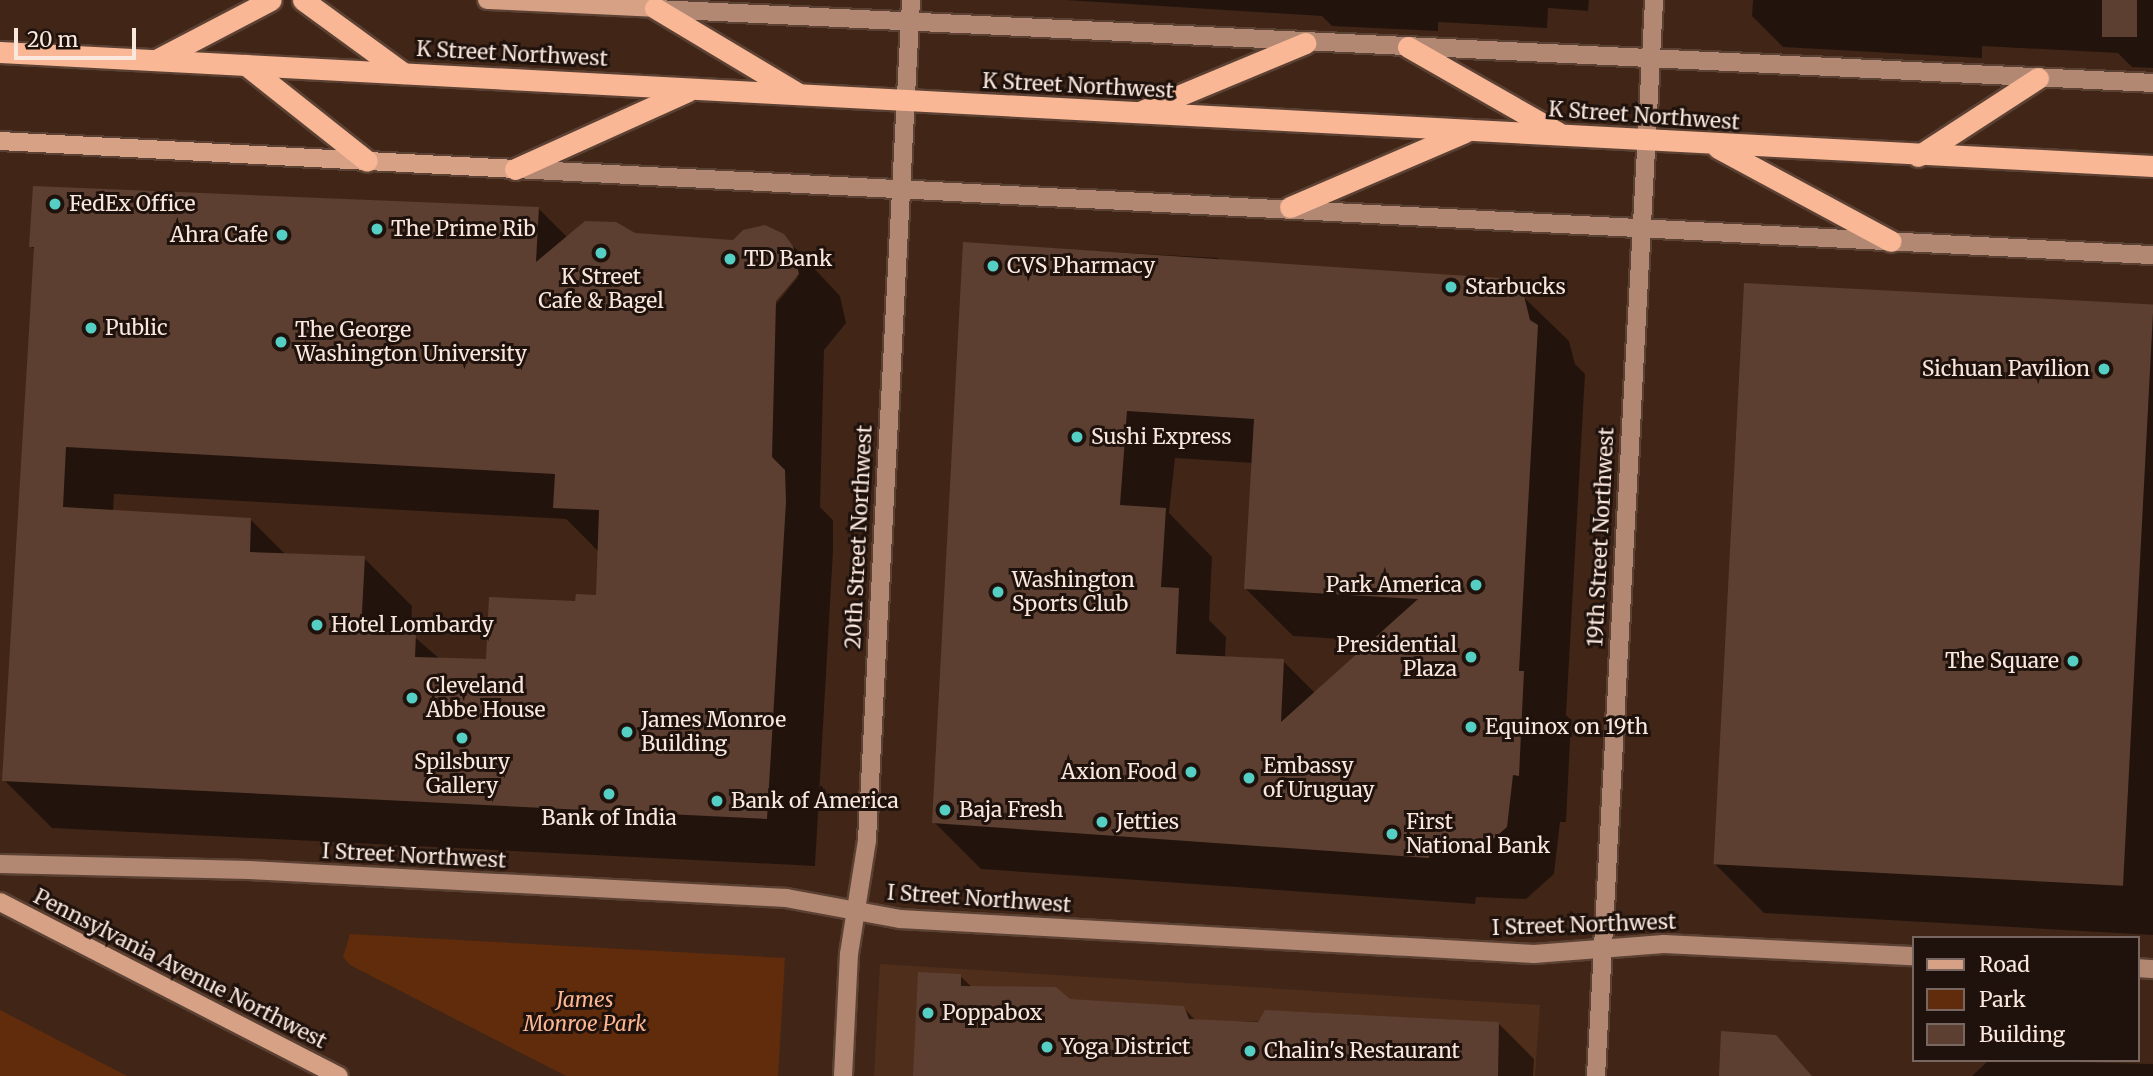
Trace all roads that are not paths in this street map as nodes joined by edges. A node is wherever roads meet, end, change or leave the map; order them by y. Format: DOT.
graph roads {
  1 [pos="271,0"];
  2 [pos="303,0"];
  3 [pos="487,0"];
  4 [pos="911,0"];
  5 [pos="1654,0"];
  6 [pos="655,8"];
  7 [pos="910,20"];
  8 [pos="1305,43"];
  9 [pos="1408,47"];
  10 [pos="0,52"];
  11 [pos="156,60"];
  12 [pos="1650,61"];
  13 [pos="246,65"];
  14 [pos="403,73"];
  15 [pos="2038,78"];
  16 [pos="2153,83"];
  17 [pos="693,89"];
  18 [pos="799,94"];
  19 [pos="906,100"];
  20 [pos="1136,114"];
  21 [pos="1471,129"];
  22 [pos="1562,135"];
  23 [pos="1645,140"];
  24 [pos="0,141"];
  25 [pos="1713,145"];
  26 [pos="1918,156"];
  27 [pos="367,161"];
  28 [pos="2153,166"];
  29 [pos="514,169"];
  30 [pos="901,188"];
  31 [pos="1290,207"];
  32 [pos="1640,226"];
  33 [pos="1891,241"];
  34 [pos="2153,255"];
  35 [pos="0,864"];
  36 [pos="0,902"];
  37 [pos="856,910"];
  38 [pos="1604,949"];
  39 [pos="1912,956"];
  40 [pos="339,1076"];
  41 [pos="843,1076"];
  42 [pos="1596,1076"];
  1 -- 11 [label="highway"];
  2 -- 14 [label="highway"];
  3 -- 6 [label="main road"];
  4 -- 7 [label="street, 20th Street Northwest"];
  5 -- 12 [label="street, 19th Street Northwest"];
  6 -- 7 [label="street"];
  6 -- 18 [label="highway"];
  7 -- 8 [label="street"];
  7 -- 19 [label="street, 20th Street Northwest"];
  8 -- 9 [label="street"];
  8 -- 20 [label="highway"];
  9 -- 12 [label="street"];
  9 -- 22 [label="highway"];
  10 -- 11 [label="highway, K Street Northwest"];
  11 -- 13 [label="highway, K Street Northwest"];
  12 -- 15 [label="street"];
  12 -- 23 [label="street, 19th Street Northwest"];
  13 -- 14 [label="highway, K Street Northwest"];
  13 -- 27 [label="highway"];
  14 -- 17 [label="highway, K Street Northwest"];
  15 -- 16 [label="street"];
  15 -- 26 [label="highway"];
  17 -- 18 [label="highway, K Street Northwest"];
  17 -- 29 [label="highway"];
  18 -- 19 [label="highway, K Street Northwest"];
  19 -- 20 [label="highway, K Street Northwest"];
  19 -- 30 [label="street, 20th Street Northwest"];
  20 -- 21 [label="highway, K Street Northwest"];
  21 -- 22 [label="highway, K Street Northwest"];
  21 -- 31 [label="highway"];
  22 -- 23 [label="highway, K Street Northwest"];
  23 -- 25 [label="highway, K Street Northwest"];
  23 -- 32 [label="street, 19th Street Northwest"];
  24 -- 27 [label="main road"];
  25 -- 26 [label="highway, K Street Northwest"];
  25 -- 33 [label="highway"];
  26 -- 28 [label="highway, K Street Northwest"];
  27 -- 29 [label="main road"];
  29 -- 30 [label="street"];
  30 -- 31 [label="street"];
  30 -- 37 [label="street, 20th Street Northwest"];
  31 -- 32 [label="street"];
  32 -- 33 [label="street"];
  32 -- 38 [label="street, 19th Street Northwest"];
  33 -- 34 [label="street"];
  35 -- 37 [label="street, I Street Northwest"];
  36 -- 40 [label="main road, Pennsylvania Avenue Northwest"];
  37 -- 38 [label="street, I Street Northwest"];
  37 -- 41 [label="street, 20th Street Northwest"];
  38 -- 39 [label="street, I Street Northwest"];
  38 -- 42 [label="street, 19th Street Northwest"];
}
